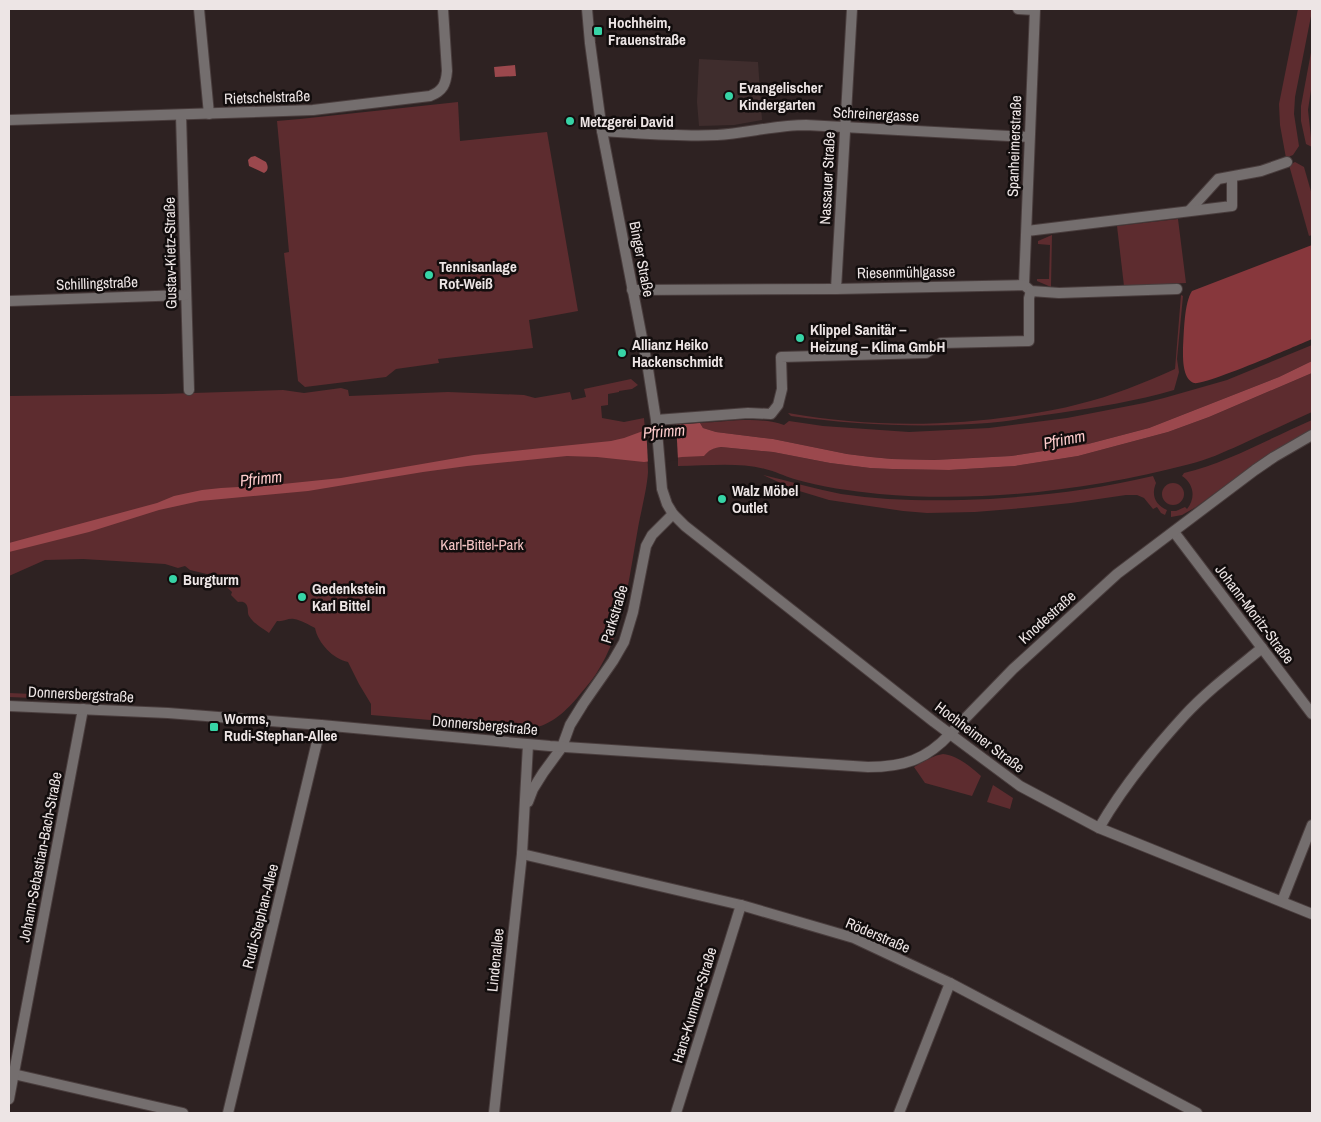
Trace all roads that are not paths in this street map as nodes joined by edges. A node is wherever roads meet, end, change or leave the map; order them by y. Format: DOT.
graph roads {
  1 [pos="199,9"];
  2 [pos="443,9"];
  3 [pos="587,9"];
  4 [pos="852,9"];
  5 [pos="1018,9"];
  6 [pos="1034,10"];
  7 [pos="209,114"];
  8 [pos="181,115"];
  9 [pos="9,120"];
  10 [pos="845,127"];
  11 [pos="602,131"];
  12 [pos="1029,137"];
  13 [pos="1288,162"];
  14 [pos="1232,177"];
  15 [pos="1189,211"];
  16 [pos="1027,231"];
  17 [pos="1028,288"];
  18 [pos="836,289"];
  19 [pos="1177,289"];
  20 [pos="632,290"];
  21 [pos="186,295"];
  22 [pos="9,301"];
  23 [pos="189,390"];
  24 [pos="656,421"];
  25 [pos="1312,435"];
  26 [pos="673,514"];
  27 [pos="1174,532"];
  28 [pos="1262,648"];
  29 [pos="9,706"];
  30 [pos="83,708"];
  31 [pos="1312,714"];
  32 [pos="321,725"];
  33 [pos="950,734"];
  34 [pos="528,744"];
  35 [pos="562,747"];
  36 [pos="525,810"];
  37 [pos="1312,825"];
  38 [pos="1099,828"];
  39 [pos="522,854"];
  40 [pos="1282,901"];
  41 [pos="741,905"];
  42 [pos="1312,914"];
  43 [pos="950,983"];
  44 [pos="11,1074"];
  45 [pos="9,1099"];
  46 [pos="183,1113"];
  47 [pos="228,1113"];
  48 [pos="494,1113"];
  49 [pos="676,1113"];
  50 [pos="899,1113"];
  51 [pos="1197,1113"];
  1 -- 7 [label="street"];
  2 -- 7 [label="street, Rietschelstraße"];
  3 -- 11 [label="street, Binger Straße"];
  4 -- 10 [label="street, Nassauer Straße"];
  5 -- 6 [label="street"];
  6 -- 12 [label="street, Spanheimerstraße"];
  7 -- 8 [label="street, Rietschelstraße"];
  8 -- 9 [label="street, Rietschelstraße"];
  8 -- 21 [label="street, Gustav-Kietz-Straße"];
  10 -- 11 [label="street, Schreinergasse"];
  10 -- 12 [label="street, Schreinergasse"];
  10 -- 18 [label="street, Nassauer Straße"];
  11 -- 20 [label="street, Binger Straße"];
  12 -- 16 [label="street, Spanheimerstraße"];
  13 -- 14 [label="street"];
  14 -- 15 [label="street"];
  14 -- 15 [label="street"];
  15 -- 16 [label="street"];
  16 -- 17 [label="street, Spanheimerstraße"];
  17 -- 18 [label="street, Riesenmühlgasse"];
  17 -- 19 [label="street, Riesenmühlgasse"];
  17 -- 24 [label="street, Spanheimerstraße"];
  18 -- 20 [label="street, Riesenmühlgasse"];
  20 -- 24 [label="street, Binger Straße"];
  21 -- 22 [label="street, Schillingstraße"];
  21 -- 23 [label="street, Gustav-Kietz-Straße"];
  24 -- 26 [label="street, Binger Straße"];
  25 -- 27 [label="street, Knodestraße"];
  26 -- 33 [label="street, Hochheimer Straße"];
  26 -- 35 [label="street, Parkstraße"];
  27 -- 28 [label="street, Johann-Moritz-Straße"];
  27 -- 33 [label="street, Knodestraße"];
  28 -- 31 [label="street, Johann-Moritz-Straße"];
  28 -- 38 [label="street"];
  29 -- 30 [label="street, Donnersbergstraße"];
  30 -- 32 [label="street, Donnersbergstraße"];
  30 -- 44 [label="street, Johann-Sebastian-Bach-Straße"];
  32 -- 34 [label="street, Donnersbergstraße"];
  32 -- 47 [label="street, Rudi-Stephan-Allee"];
  33 -- 35 [label="street, Donnersbergstraße"];
  33 -- 38 [label="street, Hochheimer Straße"];
  34 -- 35 [label="street, Donnersbergstraße"];
  34 -- 36 [label="street, Lindenallee"];
  35 -- 36 [label="street, Lindenallee"];
  36 -- 39 [label="street, Lindenallee"];
  37 -- 40 [label="street"];
  38 -- 40 [label="street, Hochheimer Straße"];
  39 -- 41 [label="street, Röderstraße"];
  39 -- 48 [label="street, Lindenallee"];
  40 -- 42 [label="street, Hochheimer Straße"];
  41 -- 43 [label="street, Röderstraße"];
  41 -- 49 [label="street, Hans-Kummer-Straße"];
  43 -- 50 [label="street"];
  43 -- 51 [label="street, Röderstraße"];
  44 -- 45 [label="street, Johann-Sebastian-Bach-Straße"];
  44 -- 46 [label="street"];
}
